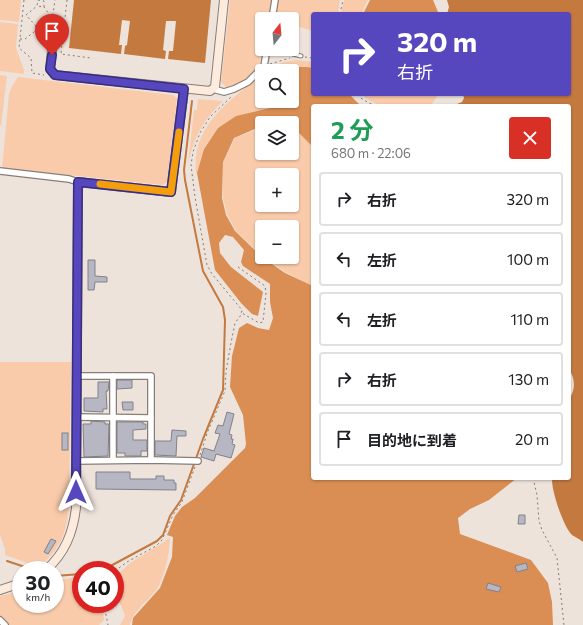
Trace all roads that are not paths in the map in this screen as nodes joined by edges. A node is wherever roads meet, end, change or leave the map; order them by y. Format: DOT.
graph roads {
  1 [pos="224,0"];
  2 [pos="275,0"];
  3 [pos="273,12"];
  4 [pos="52,39"];
  5 [pos="266,56"];
  6 [pos="184,89"];
  7 [pos="213,89"];
  8 [pos="0,171"];
  9 [pos="78,182"];
  10 [pos="76,376"];
  11 [pos="112,376"];
  12 [pos="76,417"];
  13 [pos="113,417"];
  14 [pos="151,418"];
  15 [pos="112,460"];
  16 [pos="151,460"];
  17 [pos="76,461"];
  18 [pos="196,461"];
  19 [pos="56,561"];
  20 [pos="12,586"];
  21 [pos="0,590"];
  22 [pos="0,620"];
  23 [pos="5,625"];
  1 -- 7 [label="street"];
  2 -- 3 [label="street"];
  4 -- 6 [label="street"];
  5 -- 7 [label="street"];
  6 -- 7 [label="street"];
  6 -- 9 [label="street"];
  8 -- 9 [label="street"];
  9 -- 10 [label="street"];
  10 -- 11 [label="street"];
  10 -- 12 [label="street"];
  11 -- 13 [label="street"];
  11 -- 14 [label="street"];
  12 -- 13 [label="street"];
  12 -- 17 [label="street"];
  13 -- 14 [label="street"];
  13 -- 15 [label="street"];
  14 -- 16 [label="street"];
  15 -- 16 [label="street"];
  15 -- 17 [label="street"];
  16 -- 18 [label="street"];
  17 -- 19 [label="street"];
  20 -- 21 [label="street"];
  22 -- 23 [label="street"];
}
